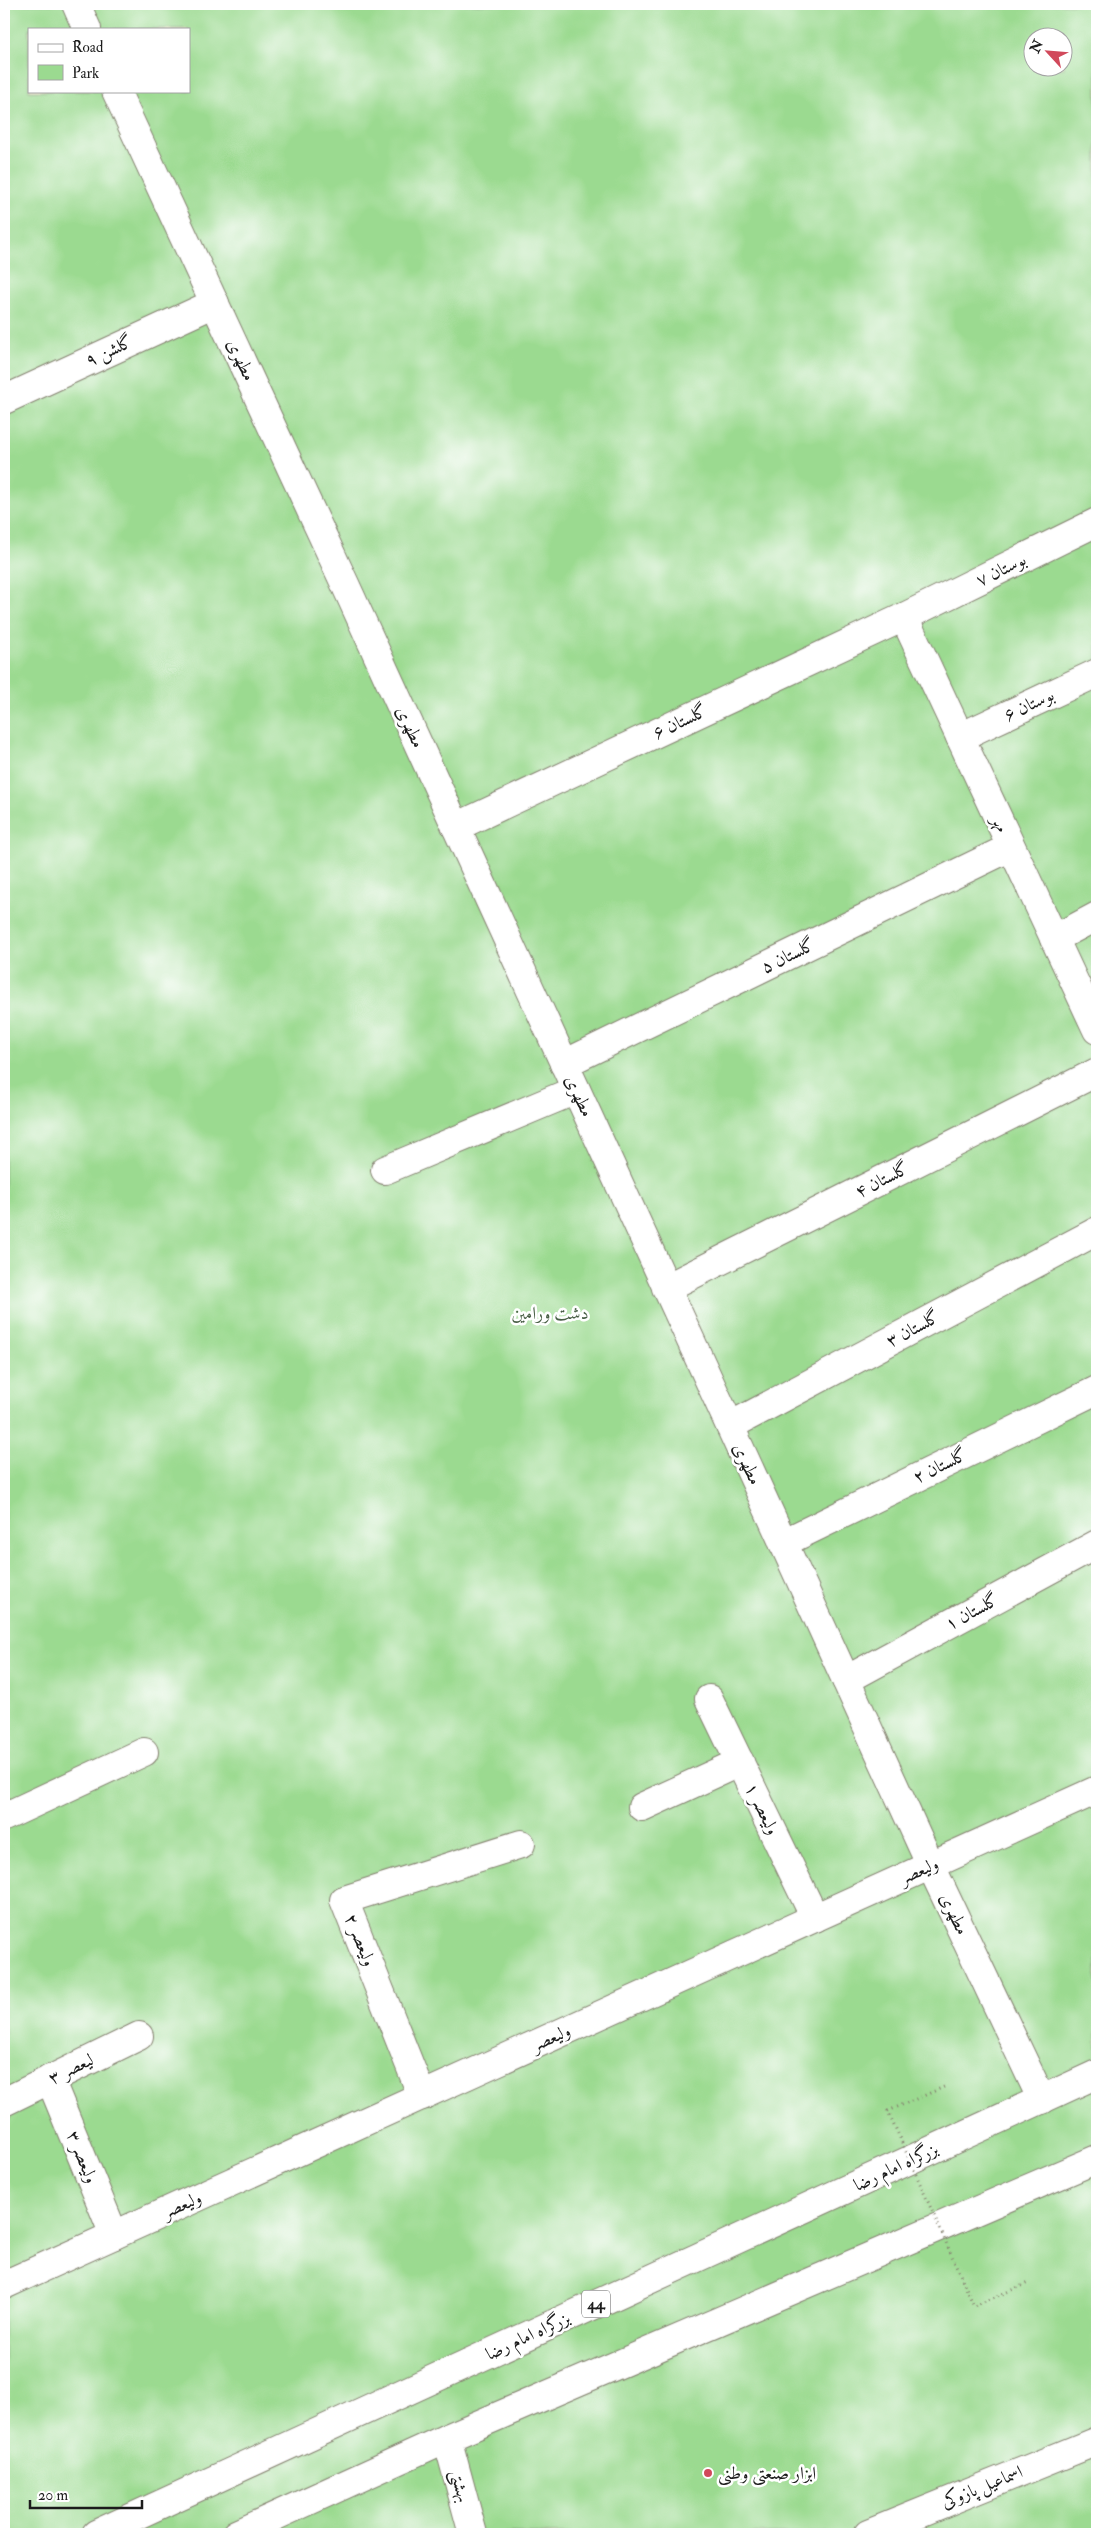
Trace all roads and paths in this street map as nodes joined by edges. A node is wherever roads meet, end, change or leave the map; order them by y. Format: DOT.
graph roads {
  1 [pos="76,4"];
  2 [pos="87,28"];
  3 [pos="116,92"];
  4 [pos="214,303"];
  5 [pos="4,400"];
  6 [pos="1097,522"];
  7 [pos="904,617"];
  8 [pos="1097,673"];
  9 [pos="960,737"];
  10 [pos="456,827"];
  11 [pos="1011,847"];
  12 [pos="1097,916"];
  13 [pos="1054,939"];
  14 [pos="1097,1030"];
  15 [pos="564,1064"];
  16 [pos="1097,1072"];
  17 [pos="576,1090"];
  18 [pos="385,1170"];
  19 [pos="1097,1231"];
  20 [pos="666,1288"];
  21 [pos="1097,1390"];
  22 [pos="730,1426"];
  23 [pos="783,1543"];
  24 [pos="1097,1544"];
  25 [pos="846,1680"];
  26 [pos="709,1699"];
  27 [pos="144,1752"];
  28 [pos="740,1762"];
  29 [pos="1097,1790"];
  30 [pos="642,1807"];
  31 [pos="4,1817"];
  32 [pos="521,1844"];
  33 [pos="931,1866"];
  34 [pos="815,1918"];
  35 [pos="139,2036"];
  36 [pos="1097,2074"];
  37 [pos="50,2079"];
  38 [pos="944,2086"];
  39 [pos="422,2096"];
  40 [pos="1042,2100"];
  41 [pos="4,2102"];
  42 [pos="1097,2159"];
  43 [pos="114,2235"];
  44 [pos="1028,2283"];
  45 [pos="4,2285"];
  46 [pos="447,2438"];
  47 [pos="1097,2441"];
  48 [pos="96,2534"];
  49 [pos="236,2534"];
  50 [pos="473,2534"];
  51 [pos="868,2534"];
  1 -- 2 [label="main road"];
  3 -- 4 [label="main road, مطهری"];
  4 -- 5 [label="main road, گلشن ۹"];
  4 -- 10 [label="main road, مطهری"];
  6 -- 7 [label="main road, بوستان ۷"];
  7 -- 9 [label="main road, مهر"];
  7 -- 10 [label="main road, گلستان ۶"];
  8 -- 9 [label="main road, بوستان ۶"];
  9 -- 11 [label="main road, مهر"];
  10 -- 15 [label="main road, مطهری"];
  11 -- 13 [label="main road, مهر"];
  11 -- 15 [label="main road, گلستان ۵"];
  12 -- 13 [label="main road"];
  13 -- 14 [label="main road, مهر"];
  15 -- 17 [label="main road, مطهری"];
  16 -- 20 [label="main road, گلستان ۴"];
  17 -- 18 [label="main road"];
  17 -- 20 [label="main road, مطهری"];
  19 -- 22 [label="main road, گلستان ۳"];
  20 -- 22 [label="main road, مطهری"];
  21 -- 23 [label="main road, گلستان ۲"];
  22 -- 23 [label="main road, مطهری"];
  23 -- 25 [label="main road, مطهری"];
  24 -- 25 [label="main road, گلستان ۱"];
  25 -- 33 [label="main road, مطهری"];
  26 -- 28 [label="main road, ولیعصر ۱"];
  27 -- 31 [label="main road"];
  28 -- 30 [label="main road"];
  28 -- 34 [label="main road, ولیعصر ۱"];
  29 -- 33 [label="main road, ولیعصر"];
  32 -- 39 [label="main road, ولیعصر ۲"];
  33 -- 34 [label="main road, ولیعصر"];
  33 -- 40 [label="main road, مطهری"];
  34 -- 39 [label="main road, ولیعصر"];
  35 -- 37 [label="main road, لیعصر ۳"];
  36 -- 40 [label="main road, بزرگراه امام رضا / 44"];
  37 -- 41 [label="main road, لیعصر ۳"];
  37 -- 43 [label="main road, ولیعصر ۳"];
  38 -- 44 [label="path, bridge"];
  39 -- 43 [label="main road, ولیعصر"];
  40 -- 48 [label="main road, بزرگراه امام رضا / 44"];
  42 -- 46 [label="main road"];
  43 -- 45 [label="main road, ولیعصر"];
  46 -- 49 [label="main road"];
  46 -- 50 [label="main road, بهشتی"];
  47 -- 51 [label="main road, اسماعیل پازوکی"];
}
